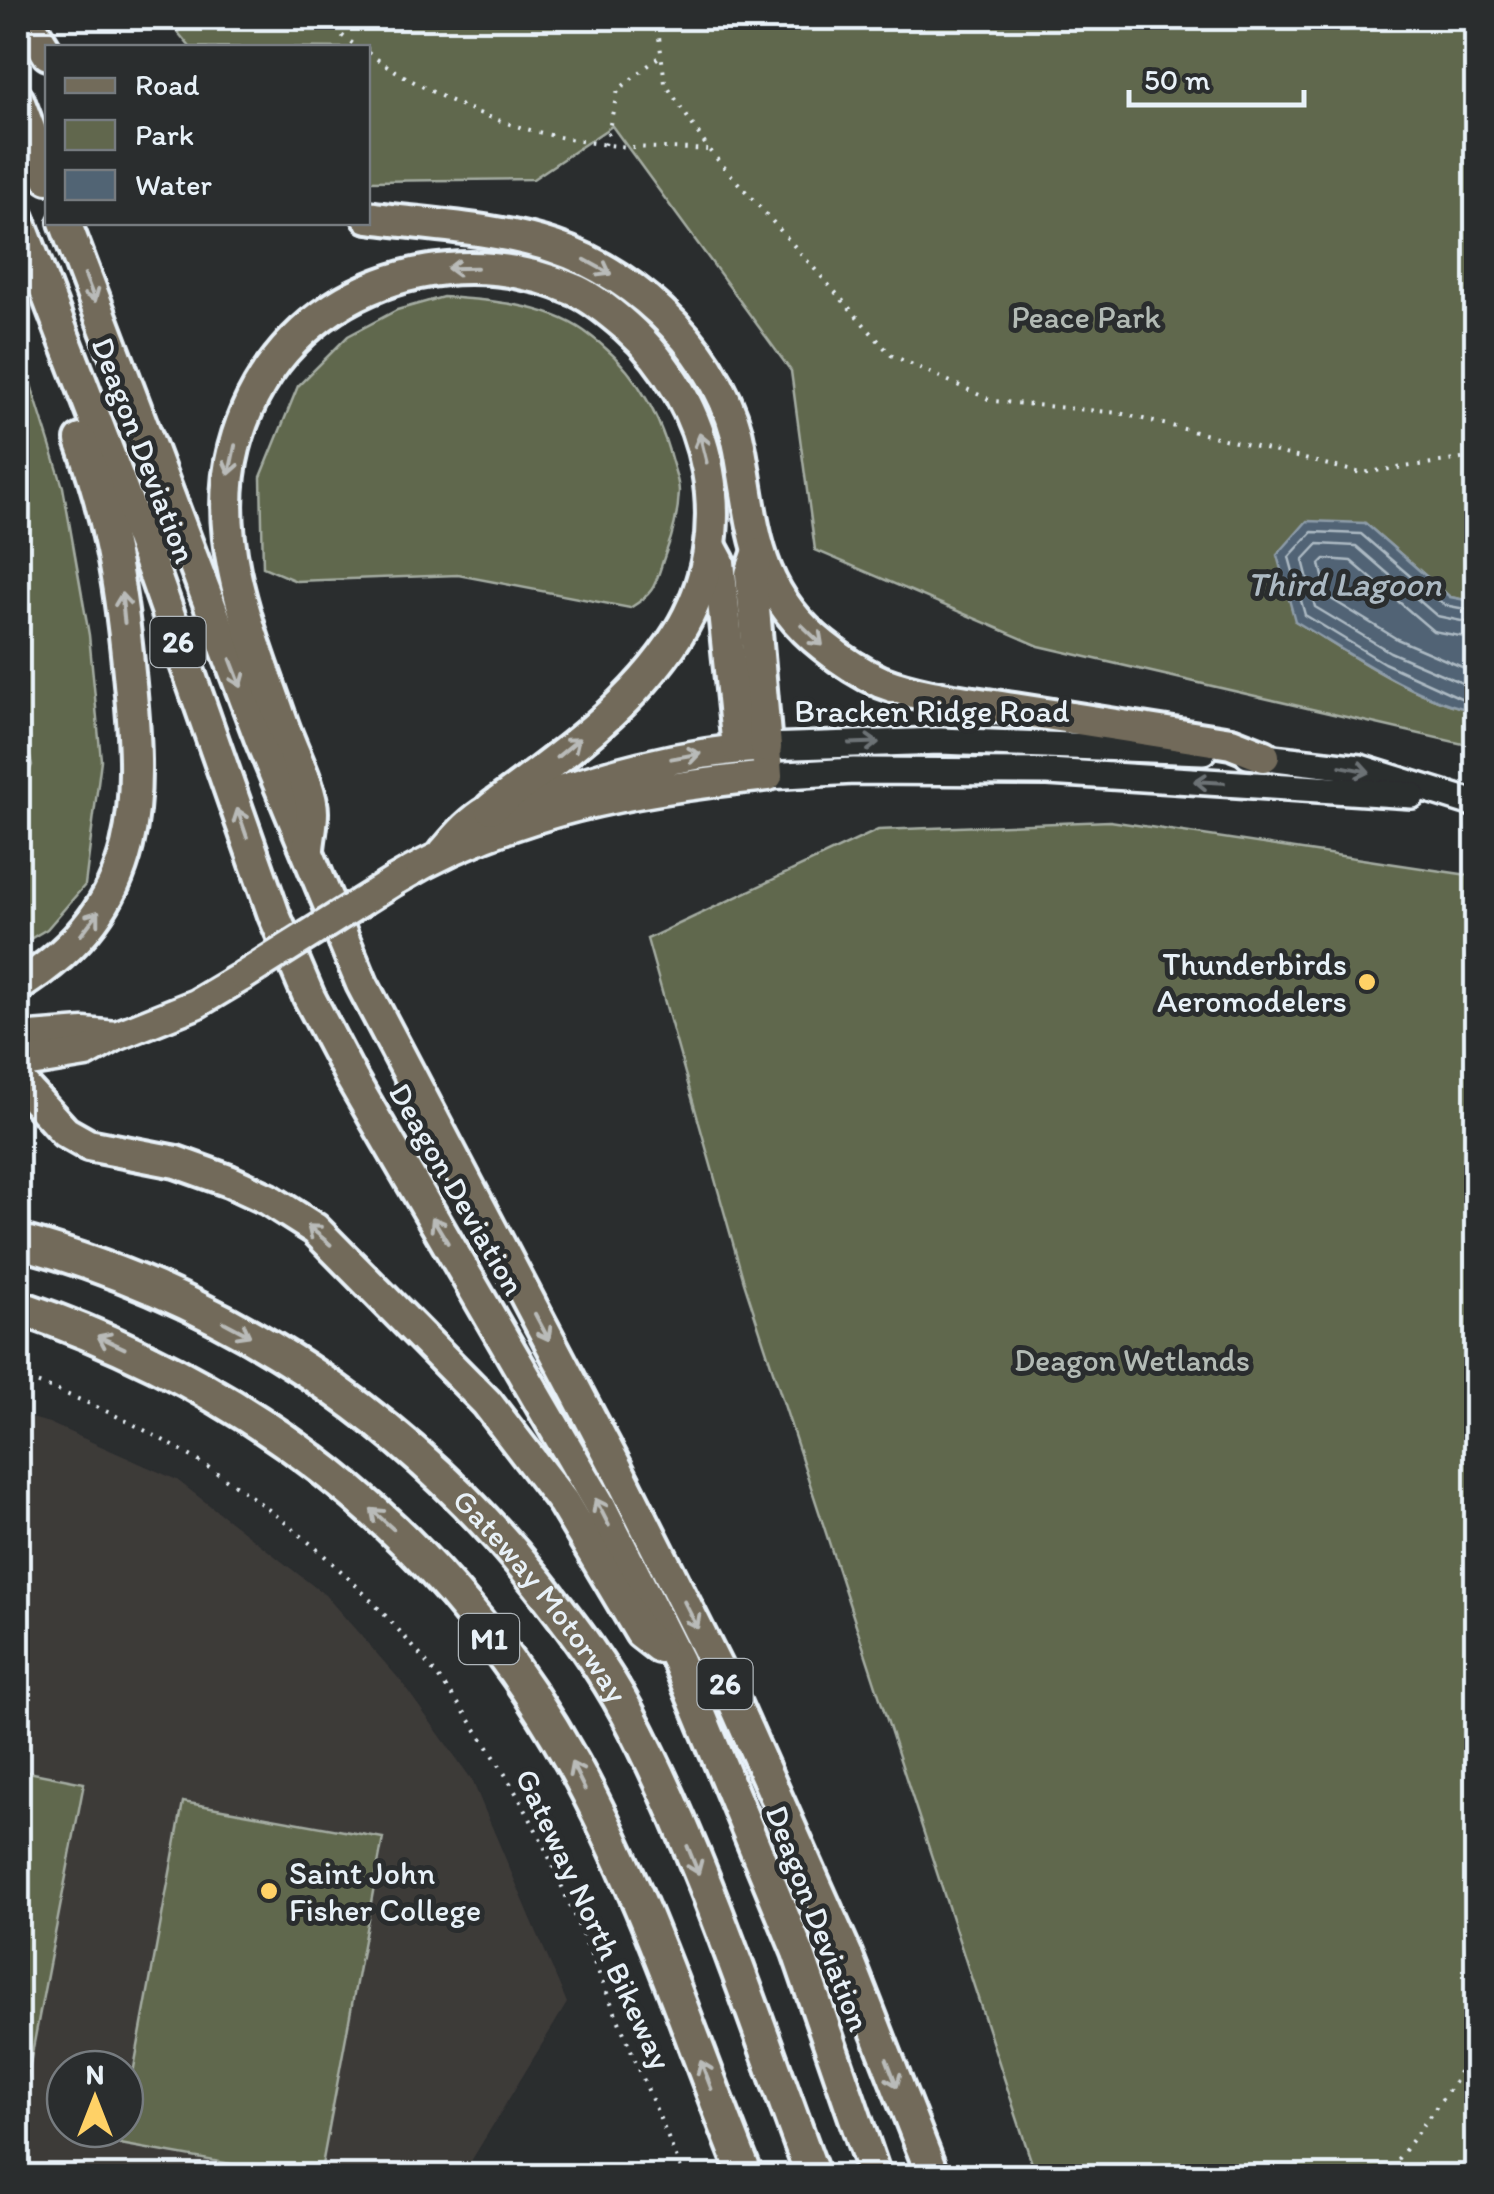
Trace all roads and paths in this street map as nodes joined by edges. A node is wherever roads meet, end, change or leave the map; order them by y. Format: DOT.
graph roads {
  1 [pos="26,18"];
  2 [pos="331,18"];
  3 [pos="664,18"];
  4 [pos="1460,18"];
  5 [pos="355,45"];
  6 [pos="1476,47"];
  7 [pos="45,49"];
  8 [pos="370,54"];
  9 [pos="661,55"];
  10 [pos="18,100"];
  11 [pos="605,145"];
  12 [pos="709,150"];
  13 [pos="45,170"];
  14 [pos="370,217"];
  15 [pos="18,218"];
  16 [pos="66,225"];
  17 [pos="77,371"];
  18 [pos="1476,457"];
  19 [pos="710,544"];
  20 [pos="758,554"];
  21 [pos="1264,756"];
  22 [pos="753,762"];
  23 [pos="1442,795"];
  24 [pos="1476,804"];
  25 [pos="492,808"];
  26 [pos="308,852"];
  27 [pos="443,852"];
  28 [pos="18,986"];
  29 [pos="116,1036"];
  30 [pos="18,1038"];
  31 [pos="18,1064"];
  32 [pos="18,1080"];
  33 [pos="18,1241"];
  34 [pos="18,1307"];
  35 [pos="18,1377"];
  36 [pos="678,1661"];
  37 [pos="1476,2033"];
  38 [pos="684,2176"];
  39 [pos="746,2176"];
  40 [pos="813,2176"];
  41 [pos="876,2176"];
  42 [pos="932,2176"];
  43 [pos="1385,2176"];
  1 -- 7 [label="highway"];
  2 -- 5 [label="path"];
  3 -- 9 [label="path"];
  4 -- 6 [label="path"];
  8 -- 11 [label="path"];
  9 -- 11 [label="path"];
  9 -- 12 [label="path"];
  10 -- 13 [label="highway"];
  11 -- 12 [label="path"];
  12 -- 18 [label="path"];
  14 -- 20 [label="highway, one-way"];
  15 -- 17 [label="highway, Deagon Deviation / 26"];
  16 -- 26 [label="highway, Deagon Deviation / 26, one-way"];
  28 -- 17 [label="highway, one-way"];
  36 -- 17 [label="highway, Deagon Deviation / 26, one-way"];
  19 -- 22 [label="highway"];
  25 -- 19 [label="highway, one-way"];
  19 -- 26 [label="highway, one-way"];
  20 -- 21 [label="highway, one-way"];
  20 -- 22 [label="highway"];
  22 -- 21 [label="main road, Bracken Ridge Road, one-way"];
  21 -- 23 [label="main road, Bracken Ridge Road, one-way"];
  23 -- 22 [label="main road, Bracken Ridge Road, one-way"];
  25 -- 22 [label="main road, Bracken Ridge Road, one-way"];
  22 -- 27 [label="main road, Bracken Ridge Road"];
  23 -- 24 [label="main road, Bracken Ridge Road"];
  25 -- 27 [label="main road, Bracken Ridge Road"];
  26 -- 42 [label="highway, Deagon Deviation / 26, one-way"];
  27 -- 29 [label="main road, Bracken Ridge Road, bridge"];
  29 -- 30 [label="main road, Bracken Ridge Road"];
  29 -- 31 [label="main road, Bracken Ridge Road"];
  36 -- 32 [label="highway, one-way"];
  33 -- 40 [label="highway, Gateway Motorway / M1, one-way"];
  39 -- 34 [label="highway, Gateway Motorway / M1, one-way"];
  35 -- 38 [label="path, Gateway North Bikeway"];
  36 -- 41 [label="highway, Deagon Deviation / 26"];
  37 -- 43 [label="path"];
}
